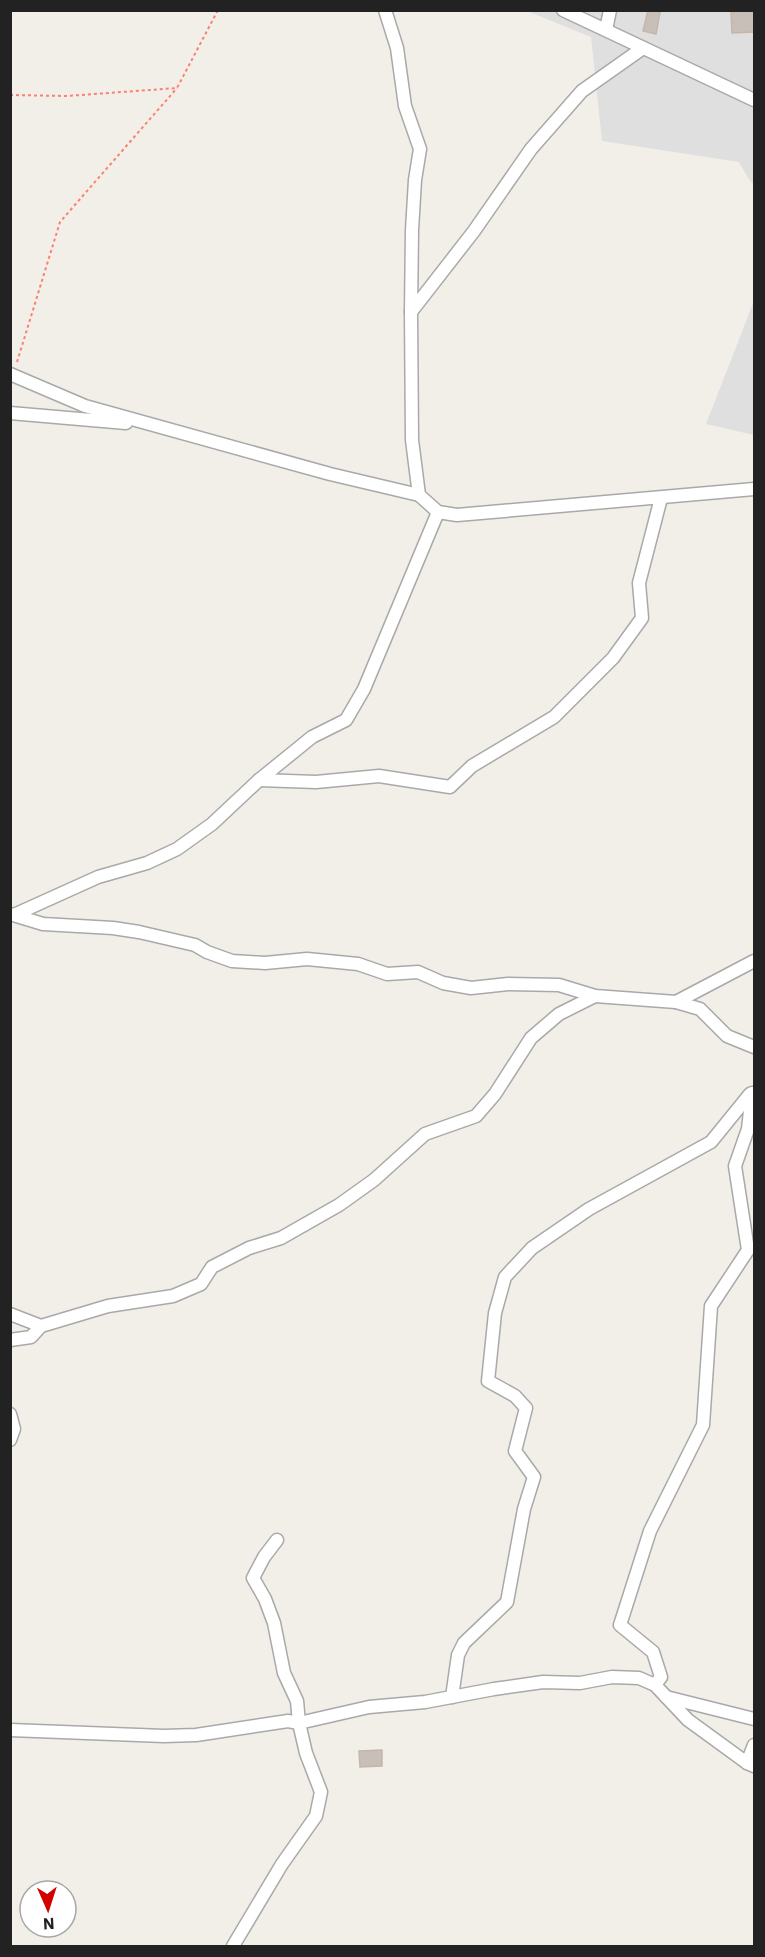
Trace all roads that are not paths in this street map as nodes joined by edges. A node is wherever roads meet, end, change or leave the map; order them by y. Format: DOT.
graph roads {
  1 [pos="385,10"];
  2 [pos="563,10"];
  3 [pos="610,10"];
  4 [pos="606,30"];
  5 [pos="643,48"];
  6 [pos="754,100"];
  7 [pos="411,312"];
  8 [pos="12,375"];
  9 [pos="10,413"];
  10 [pos="157,426"];
  11 [pos="754,489"];
  12 [pos="419,495"];
  13 [pos="661,498"];
  14 [pos="438,512"];
  15 [pos="259,780"];
  16 [pos="14,914"];
  17 [pos="754,962"];
  18 [pos="595,996"];
  19 [pos="676,1002"];
  20 [pos="754,1047"];
  21 [pos="752,1092"];
  22 [pos="10,1314"];
  23 [pos="41,1326"];
  24 [pos="10,1340"];
  25 [pos="10,1414"];
  26 [pos="10,1440"];
  27 [pos="277,1540"];
  28 [pos="655,1685"];
  29 [pos="666,1696"];
  30 [pos="452,1697"];
  31 [pos="754,1719"];
  32 [pos="299,1724"];
  33 [pos="10,1730"];
  34 [pos="754,1745"];
  35 [pos="751,1765"];
  36 [pos="233,1947"];
  1 -- 7 [label="street"];
  2 -- 4 [label="street"];
  3 -- 4 [label="street"];
  4 -- 5 [label="street"];
  5 -- 6 [label="street"];
  5 -- 7 [label="street"];
  7 -- 12 [label="street"];
  8 -- 10 [label="street"];
  9 -- 10 [label="street"];
  10 -- 12 [label="street"];
  11 -- 13 [label="street"];
  12 -- 14 [label="street"];
  13 -- 14 [label="street"];
  13 -- 15 [label="street"];
  14 -- 15 [label="street"];
  15 -- 16 [label="street"];
  16 -- 18 [label="street"];
  17 -- 19 [label="street"];
  18 -- 19 [label="street"];
  18 -- 23 [label="street"];
  19 -- 20 [label="street"];
  21 -- 28 [label="street"];
  21 -- 30 [label="street"];
  22 -- 23 [label="street"];
  23 -- 24 [label="street"];
  25 -- 26 [label="street"];
  27 -- 32 [label="street"];
  28 -- 29 [label="street"];
  28 -- 30 [label="street"];
  29 -- 31 [label="street"];
  29 -- 35 [label="street"];
  30 -- 32 [label="street"];
  32 -- 33 [label="street"];
  32 -- 36 [label="street"];
  34 -- 35 [label="street"];
}
